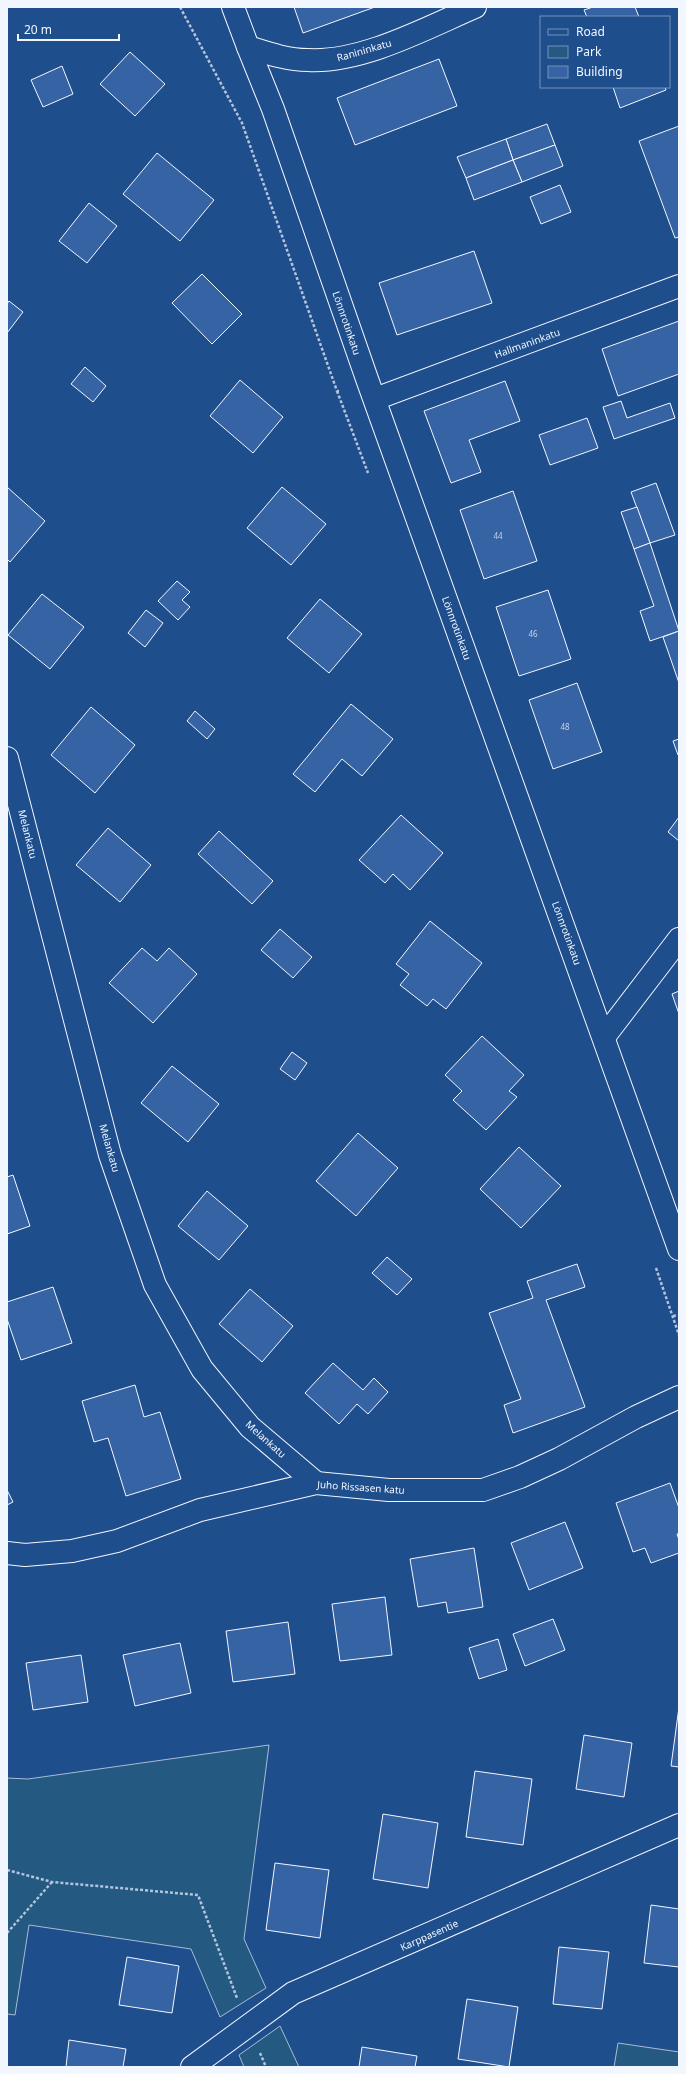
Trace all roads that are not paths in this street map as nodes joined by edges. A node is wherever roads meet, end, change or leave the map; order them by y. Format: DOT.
graph roads {
  1 [pos="233,7"];
  2 [pos="475,7"];
  3 [pos="248,47"];
  4 [pos="679,286"];
  5 [pos="375,399"];
  6 [pos="7,758"];
  7 [pos="679,939"];
  8 [pos="604,1037"];
  9 [pos="679,1249"];
  10 [pos="679,1397"];
  11 [pos="316,1483"];
  12 [pos="7,1554"];
  13 [pos="679,1825"];
  14 [pos="192,2067"];
  1 -- 3 [label="street, Lönnrotinkatu"];
  2 -- 3 [label="street, Ranininkatu"];
  3 -- 5 [label="street, Lönnrotinkatu"];
  4 -- 5 [label="street, Hallmaninkatu"];
  5 -- 8 [label="street, Lönnrotinkatu"];
  6 -- 11 [label="street, Melankatu"];
  7 -- 8 [label="street"];
  8 -- 9 [label="street, Lönnrotinkatu"];
  10 -- 11 [label="street, Juho Rissasen katu"];
  11 -- 12 [label="street, Juho Rissasen katu"];
  13 -- 14 [label="street, Karppasentie"];
}
